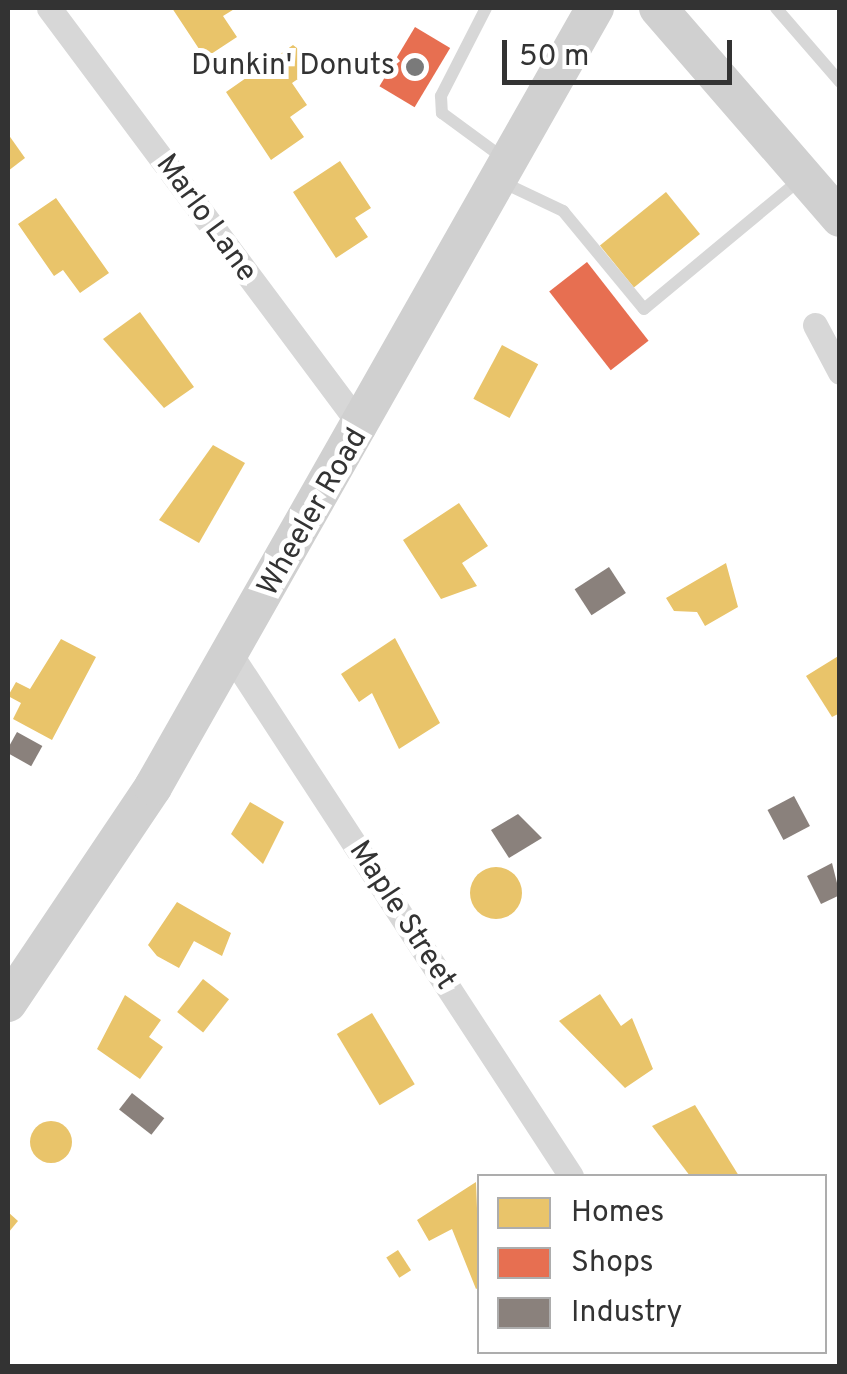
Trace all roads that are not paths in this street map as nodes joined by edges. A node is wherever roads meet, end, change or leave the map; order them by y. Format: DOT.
graph roads {
  1 [pos="49,8"];
  2 [pos="486,8"];
  3 [pos="595,8"];
  4 [pos="658,8"];
  5 [pos="776,8"];
  6 [pos="840,82"];
  7 [pos="504,171"];
  8 [pos="804,177"];
  9 [pos="840,218"];
  10 [pos="815,325"];
  11 [pos="840,372"];
  12 [pos="363,429"];
  13 [pos="231,655"];
  14 [pos="8,1003"];
  15 [pos="571,1174"];
  1 -- 12 [label="street, Marlo Lane"];
  2 -- 7 [label="lane"];
  3 -- 7 [label="main road, Wheeler Road"];
  4 -- 8 [label="main road"];
  5 -- 6 [label="lane"];
  7 -- 8 [label="lane"];
  7 -- 12 [label="main road, Wheeler Road"];
  8 -- 9 [label="main road"];
  10 -- 11 [label="street"];
  12 -- 13 [label="main road, Wheeler Road"];
  13 -- 14 [label="main road, Wheeler Road"];
  13 -- 15 [label="street, Maple Street"];
}
